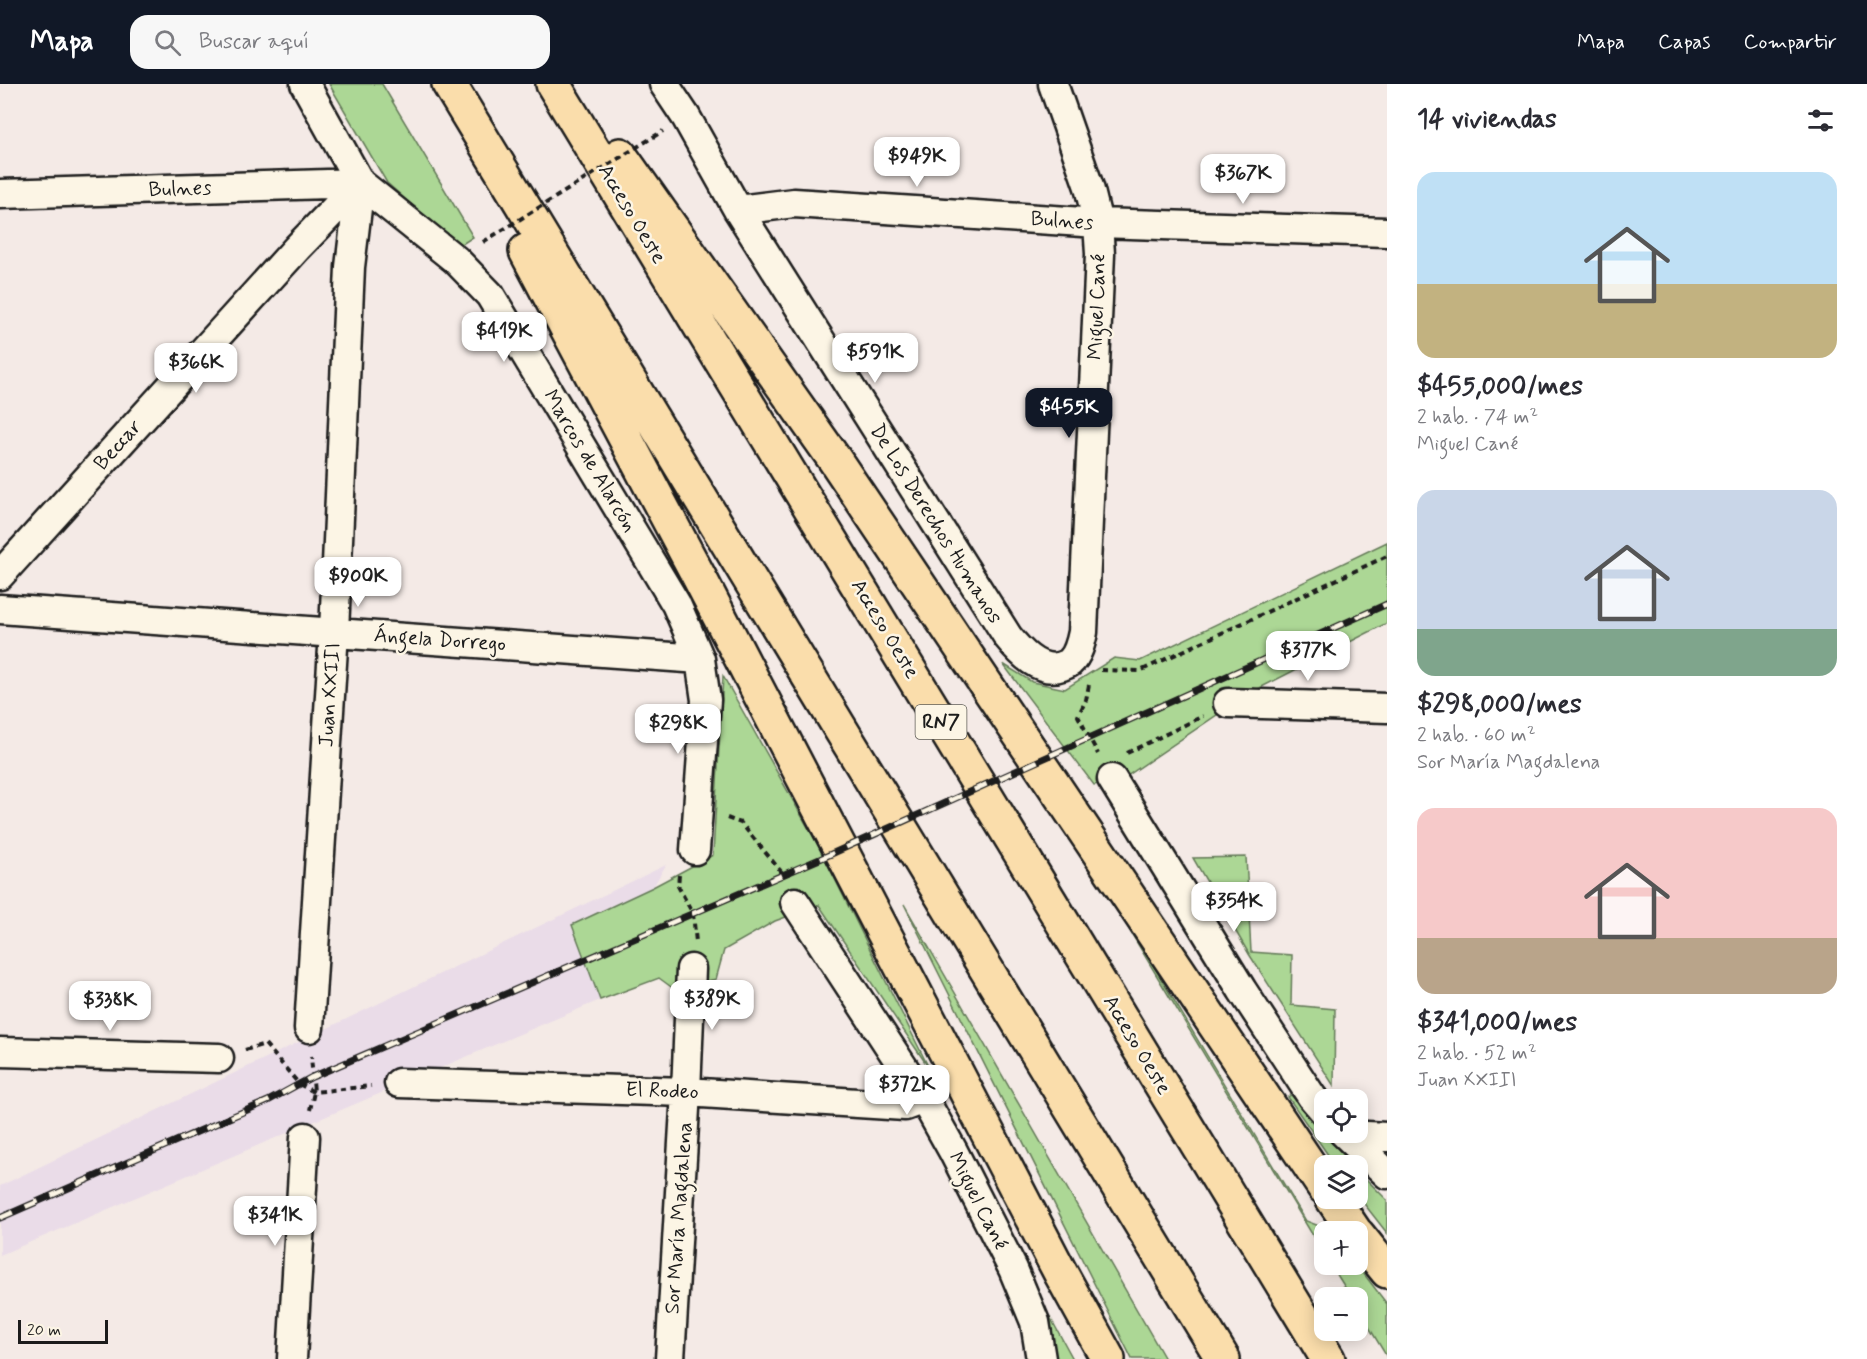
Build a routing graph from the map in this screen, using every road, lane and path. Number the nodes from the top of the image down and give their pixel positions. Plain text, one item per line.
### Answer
1 (305, 84) edge
2 (449, 84) edge
3 (554, 84) edge
4 (559, 84) edge
5 (664, 84) edge
6 (682, 84) edge
7 (1053, 84) edge
8 (469, 117) junction
9 (674, 124) junction
10 (360, 183) junction
11 (0, 194) edge
12 (738, 210) junction
13 (1098, 223) junction
14 (1387, 232) edge
15 (483, 242) dead end
16 (1387, 556) edge
17 (0, 575) edge
18 (0, 609) edge
19 (334, 632) junction
20 (700, 659) junction
21 (1065, 661) junction
22 (1091, 677) junction
23 (1228, 703) joint
24 (1387, 708) edge
25 (1108, 772) junction
26 (698, 807) junction
27 (695, 850) joint
28 (795, 902) joint
29 (691, 969) joint
30 (309, 1028) joint
31 (0, 1053) edge
32 (219, 1058) joint
33 (399, 1083) joint
34 (314, 1092) junction
35 (686, 1092) junction
36 (924, 1099) junction
37 (1314, 1099) edge
38 (1368, 1136) edge
39 (305, 1137) joint
40 (1387, 1137) edge
41 (1354, 1143) edge
42 (1314, 1172) edge
43 (1387, 1174) edge
44 (1368, 1248) edge
45 (1387, 1271) edge
46 (292, 1359) edge
47 (670, 1359) edge
48 (1041, 1359) edge
49 (1108, 1359) edge
50 (1223, 1359) edge
51 (1328, 1359) edge

1 - 10 street, Marcos de Alarcón
2 - 8 highway
3 - 51 highway, Acceso Oeste / RN7
4 - 42 highway
5 - 9 street, De Los Derechos Humanos
6 - 9 street
7 - 13 street, Miguel Cané
8 - 49 highway
8 - 50 highway
9 - 12 street, De Los Derechos Humanos
9 - 15 path, bridge
10 - 11 street, Bulnes
10 - 17 street, Beccar
10 - 19 street, Juan XXIII
10 - 20 street, Marcos de Alarcón
12 - 13 street, Bulnes
12 - 21 street, De Los Derechos Humanos
13 - 14 street, Bulnes
13 - 21 street, Miguel Cané
16 - 22 path
18 - 19 street, Ángela Dorrego
19 - 20 street, Ángela Dorrego
19 - 30 street, Juan XXIII
20 - 26 street
21 - 22 path
22 - 25 path
23 - 24 street
23 - 25 path
25 - 37 street
26 - 27 street
26 - 28 path
27 - 29 path
28 - 36 street, Miguel Cané
29 - 35 street, Sor María Magdalena
30 - 34 path
31 - 32 street
32 - 34 path
33 - 34 path
33 - 35 street, El Rodeo
34 - 39 path
35 - 36 street, El Rodeo
35 - 47 street, Sor María Magdalena
36 - 48 street, Miguel Cané
38 - 40 street
39 - 46 street
41 - 43 street
44 - 45 highway

